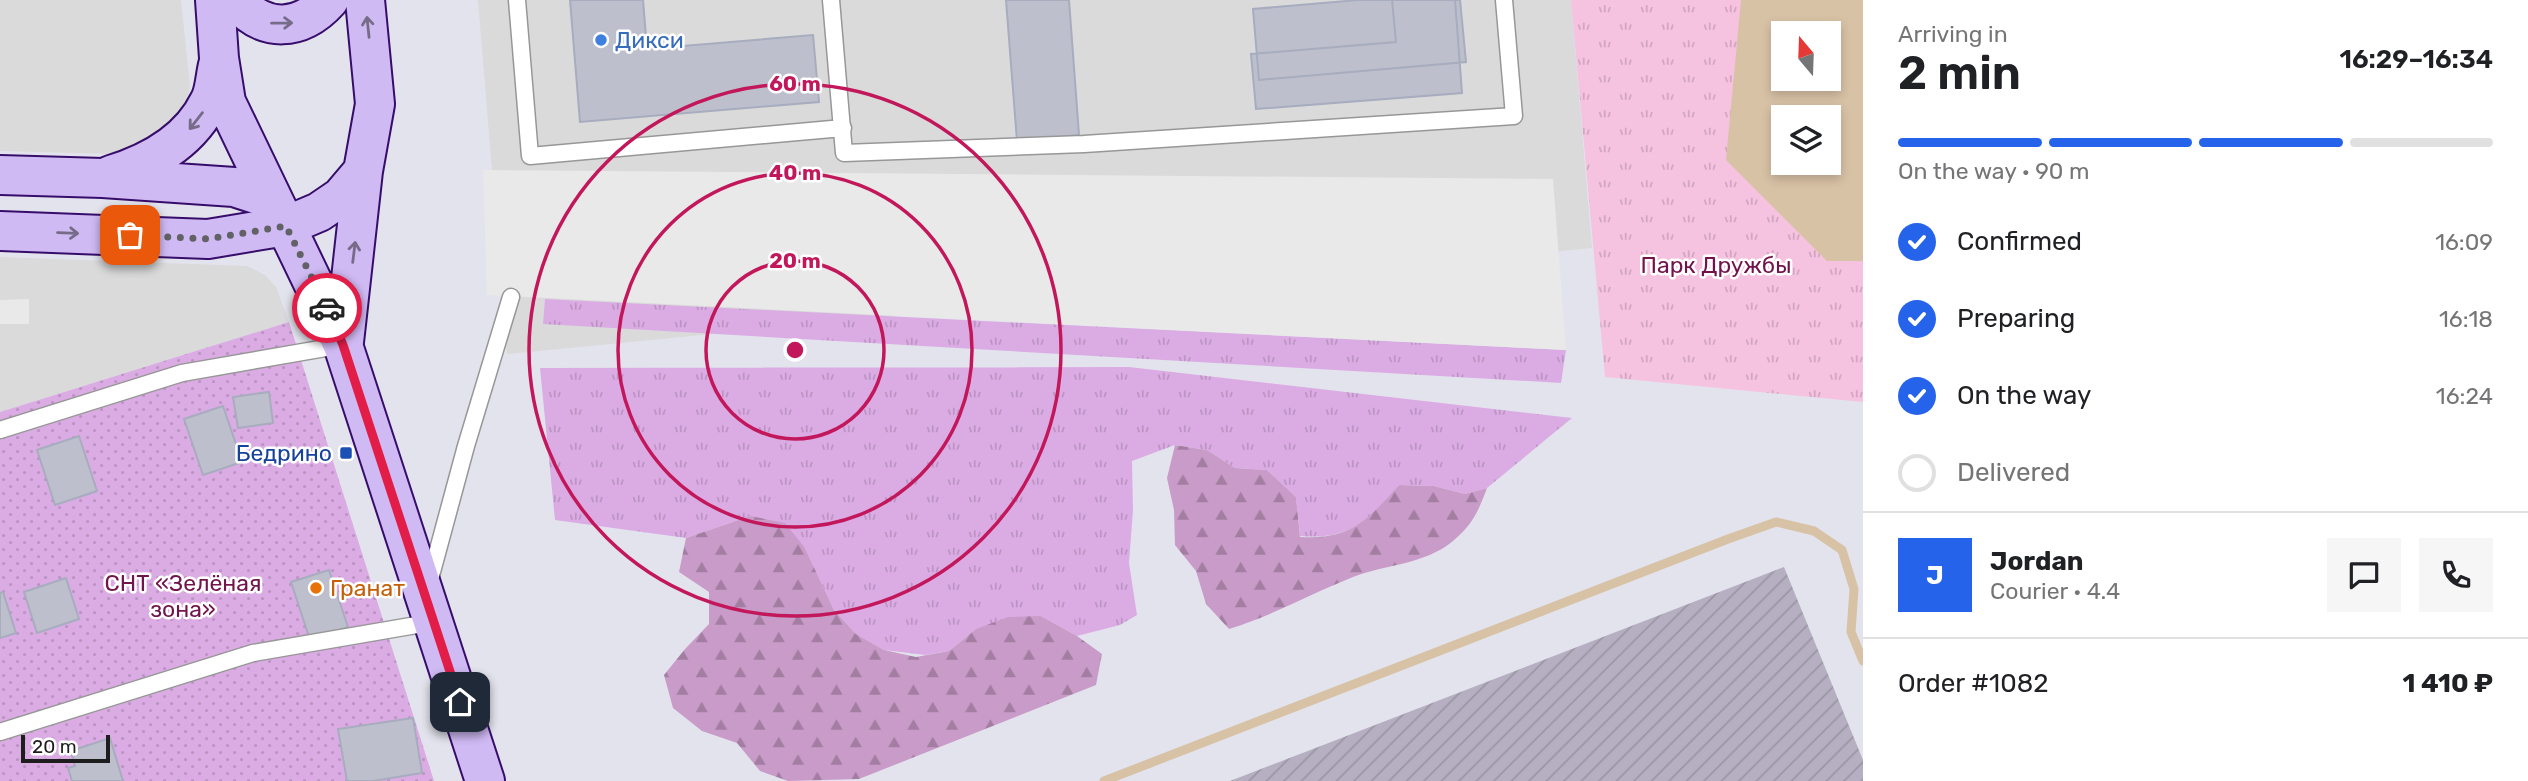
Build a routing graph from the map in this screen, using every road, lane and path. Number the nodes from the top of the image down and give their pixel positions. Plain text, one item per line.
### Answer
1 (215, 0) edge
2 (236, 0) edge
3 (328, 0) edge
4 (365, 0) edge
5 (517, 0) edge
6 (831, 0) edge
7 (1504, 0) edge
8 (219, 58) junction
9 (843, 128) junction
10 (363, 171) junction
11 (0, 175) edge
12 (103, 178) junction
13 (279, 212) junction
14 (0, 231) edge
15 (511, 297) dead end
16 (343, 345) junction
17 (0, 430) edge
18 (445, 531) junction
19 (405, 533) junction
20 (429, 609) junction
21 (0, 732) edge
22 (485, 781) edge

1 - 8 main road
2 -> 3 main road
10 -> 4 main road
5 - 9 lane
6 - 9 lane
7 - 9 lane
8 -> 12 main road
8 - 13 main road
10 - 13 main road
16 -> 10 main road
11 - 12 main road
12 - 13 main road
14 -> 13 main road
13 - 16 main road
15 - 18 lane
16 - 17 lane
16 - 19 main road
18 - 19 lane
18 - 20 lane
19 - 20 main road
20 - 21 lane
20 - 22 main road

